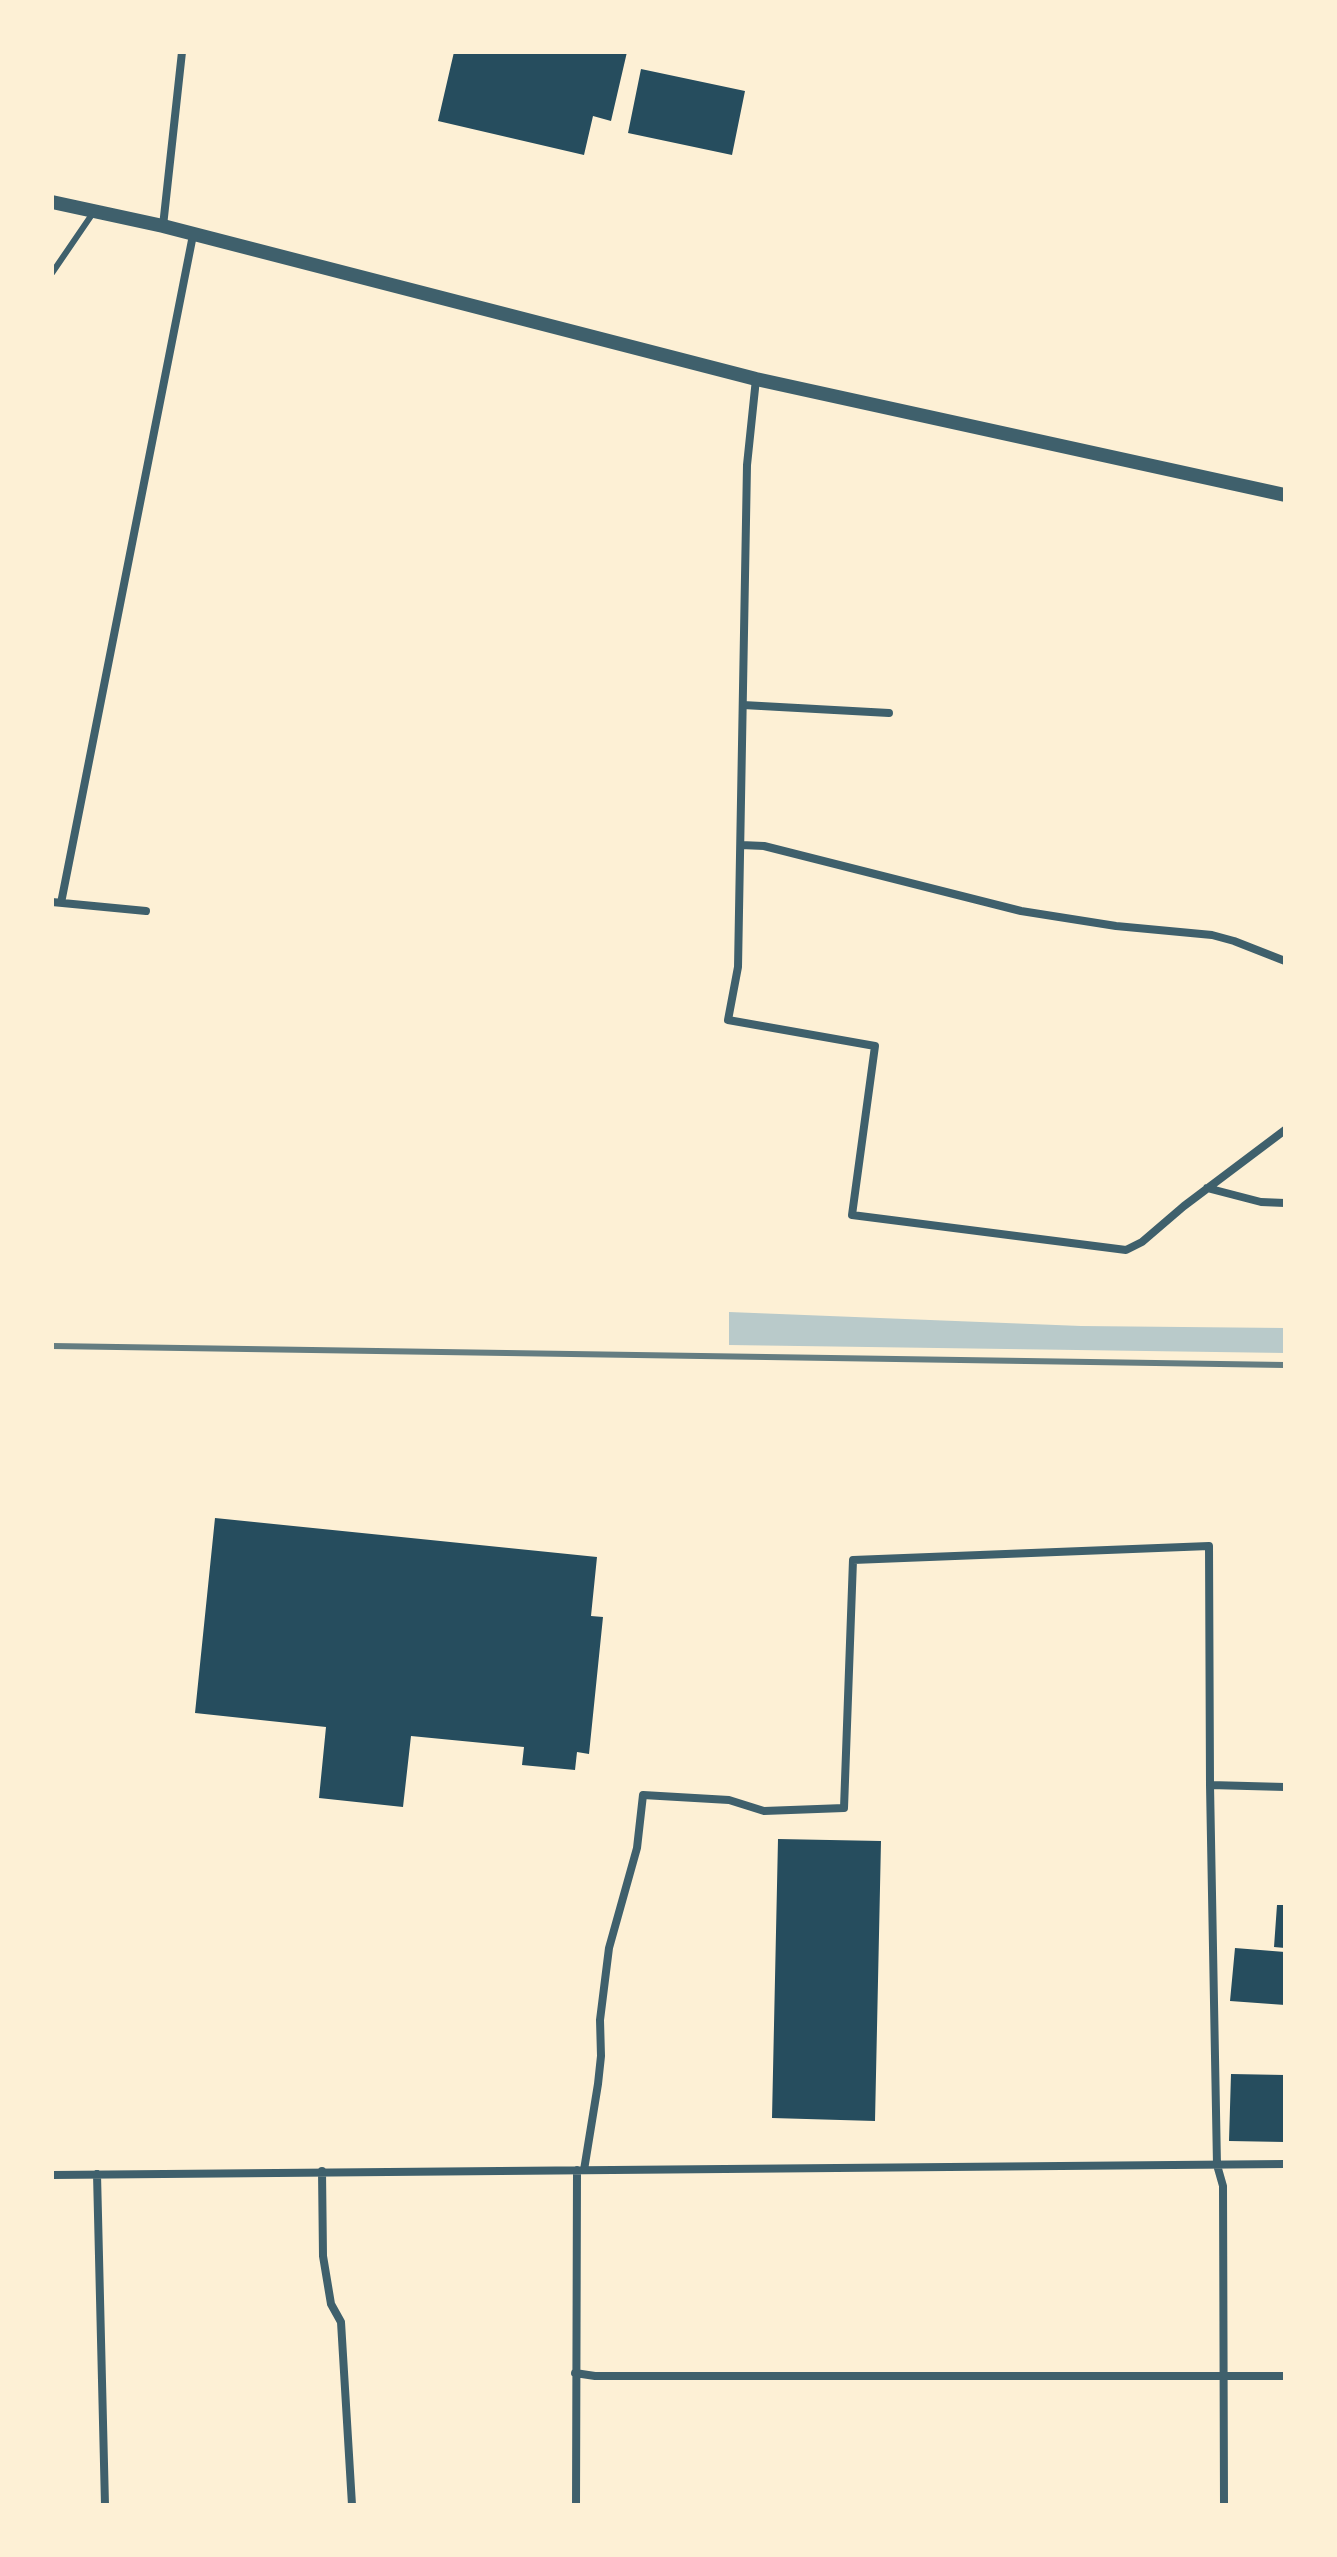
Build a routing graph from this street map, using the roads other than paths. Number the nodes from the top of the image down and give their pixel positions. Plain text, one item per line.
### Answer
1 (182, 52) edge
2 (52, 202) edge
3 (94, 210) junction
4 (163, 226) junction
5 (193, 235) junction
6 (52, 273) edge
7 (756, 379) junction
8 (1285, 495) edge
9 (743, 705) junction
10 (889, 713) dead end
11 (741, 845) junction
12 (56, 903) edge
13 (146, 911) dead end
14 (1285, 961) edge
15 (1285, 1130) edge
16 (1207, 1188) junction
17 (1285, 1203) edge
18 (1210, 1785) junction
19 (1285, 1787) edge
20 (1285, 2164) edge
21 (1217, 2165) junction
22 (580, 2170) junction
23 (322, 2171) junction
24 (97, 2174) junction
25 (52, 2175) edge
26 (575, 2373) junction
27 (1223, 2376) junction
28 (1285, 2376) edge
29 (105, 2505) edge
30 (352, 2505) edge
31 (576, 2505) edge
32 (1224, 2505) edge

1 - 4 street
2 - 3 street
3 - 4 street
3 - 6 lane
4 - 5 street
5 - 7 street
5 - 12 street
7 - 8 street
7 - 9 street
9 - 10 street
9 - 11 street
11 - 14 street
11 - 16 street
12 - 13 street
15 - 16 street
16 - 17 street
18 - 19 street
18 - 21 street
18 - 22 street
20 - 21 street
21 - 22 street
21 - 27 street
22 - 23 street
22 - 26 street
23 - 24 street
23 - 30 street
24 - 25 street
24 - 29 street
26 - 27 street
26 - 31 street
27 - 28 street
27 - 32 street

